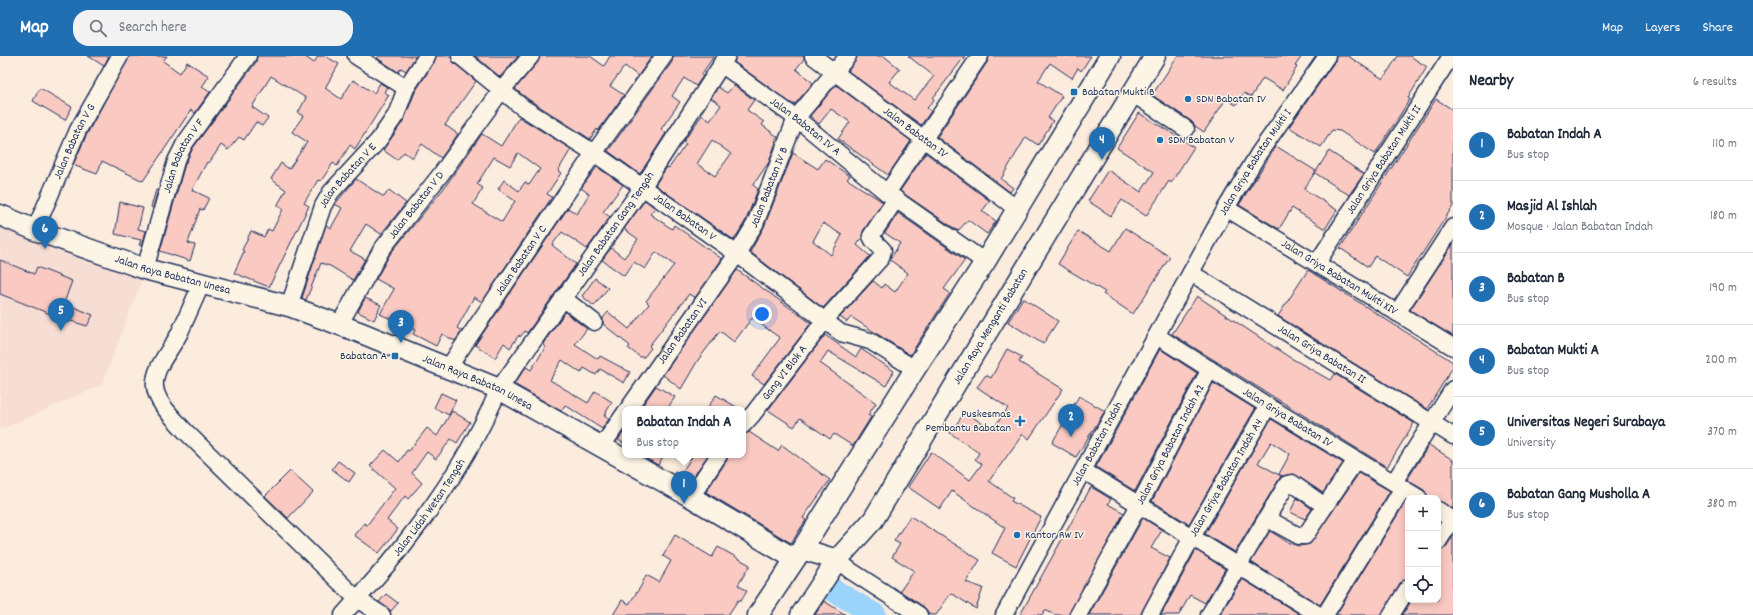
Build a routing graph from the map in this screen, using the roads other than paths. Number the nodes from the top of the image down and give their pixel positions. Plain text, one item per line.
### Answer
1 (120, 56) edge
2 (248, 56) edge
3 (356, 56) edge
4 (427, 56) edge
5 (460, 56) edge
6 (531, 56) edge
7 (664, 56) edge
8 (813, 56) edge
9 (848, 56) edge
10 (980, 56) edge
11 (1110, 56) edge
12 (1326, 56) edge
13 (1451, 56) edge
14 (1153, 57) edge
15 (724, 60) edge
16 (834, 74) junction
17 (406, 88) junction
18 (501, 91) junction
19 (1132, 93) junction
20 (796, 118) junction
21 (1186, 129) dead end
22 (924, 139) junction
23 (594, 153) junction
24 (642, 188) junction
25 (891, 196) junction
26 (1226, 208) junction
27 (1017, 209) junction
28 (0, 215) edge
29 (1453, 228) edge
30 (35, 230) junction
31 (737, 254) junction
32 (985, 262) junction
33 (1317, 263) junction
34 (145, 269) junction
35 (1191, 273) junction
36 (202, 283) junction
37 (563, 298) junction
38 (289, 306) junction
39 (1397, 313) junction
40 (825, 320) junction
41 (594, 322) dead end
42 (340, 325) junction
43 (1157, 336) junction
44 (1453, 347) edge
45 (448, 368) junction
46 (915, 369) junction
47 (1210, 369) junction
48 (500, 389) junction
49 (1453, 389) edge
50 (630, 406) edge
51 (1268, 406) junction
52 (622, 417) edge
53 (746, 422) edge
54 (1432, 423) junction
55 (1453, 436) edge
56 (602, 446) junction
57 (622, 457) edge
58 (623, 458) edge
59 (717, 458) edge
60 (1356, 460) junction
61 (1084, 471) junction
62 (1399, 485) junction
63 (1414, 495) edge
64 (691, 497) junction
65 (1139, 505) junction
66 (1325, 506) junction
67 (1441, 512) edge
68 (1268, 519) junction
69 (1453, 520) edge
70 (1192, 537) junction
71 (1441, 538) edge
72 (799, 554) junction
73 (837, 560) junction
74 (1238, 565) junction
75 (1405, 593) edge
76 (357, 599) junction
77 (1211, 614) edge
78 (343, 615) edge
79 (382, 615) edge
80 (758, 615) edge
81 (801, 615) edge
82 (919, 615) edge
83 (1004, 615) edge
84 (1078, 615) edge
85 (1150, 615) edge
86 (1319, 615) edge
87 (1325, 615) edge
88 (1391, 615) edge

1 - 30 street, Jalan Babatan V G
2 - 34 street, Jalan Babatan V F
3 - 17 street
4 - 17 street, Jalan Babatan V E
5 - 18 street, Jalan Babatan V
6 - 18 street, Jalan Babatan V D
7 - 23 street, Jalan Babatan V C
8 - 16 street, Jalan Babatan IV
9 - 16 street, Jalan Babatan IV B
10 - 22 street
11 - 27 main road
12 - 26 street, Jalan Griya Babatan Mukti I
13 - 33 street, Jalan Griya Babatan Mukti II
14 - 19 main road, Jalan Raya Menganti Babatan
15 - 20 street, Jalan Babatan IV A
15 - 24 street, Jalan Babatan Gang Tengah
16 - 20 street, Jalan Babatan IV B
16 - 22 street, Jalan Babatan IV
17 - 38 street, Jalan Babatan V E
18 - 23 street, Jalan Babatan V
18 - 42 street, Jalan Babatan V D
19 - 21 street
19 - 73 main road, Jalan Raya Menganti Babatan
20 - 25 street, Jalan Babatan IV A
20 - 31 street, Jalan Babatan IV B
22 - 25 street
22 - 27 street, Jalan Babatan IV
23 - 24 street, Jalan Babatan V
23 - 45 street, Jalan Babatan V C
24 - 31 street, Jalan Babatan V
24 - 37 street, Jalan Babatan Gang Tengah
25 - 32 street, Jalan Babatan IV A
25 - 40 street
26 - 33 street, Jalan Griya Babatan Mukti XIV
26 - 35 street, Jalan Griya Babatan Mukti I
27 - 32 main road
28 - 30 main road, Jalan Raya Babatan Unesa
29 - 39 street
30 - 34 main road, Jalan Raya Babatan Unesa
31 - 40 street, Jalan Babatan V
31 - 50 street, Jalan Babatan VI
32 - 46 main road
33 - 39 street, Jalan Griya Babatan Mukti XIV
34 - 36 main road, Jalan Raya Babatan Unesa
35 - 43 street, Jalan Babatan Indah
35 - 54 street, Jalan Griya Babatan II
36 - 38 main road, Jalan Raya Babatan Unesa
36 - 76 street
37 - 41 street
37 - 48 street, Jalan Babatan Gang Tengah
38 - 42 main road, Jalan Raya Babatan Unesa
39 - 44 street, Jalan Griya Babatan Mukti XIV
40 - 46 street, Jalan Babatan V
40 - 53 street, Gang VI Blok A
42 - 45 main road, Jalan Raya Babatan Unesa
43 - 47 street, Jalan Griya Babatan IV
43 - 61 street, Jalan Babatan Indah
45 - 48 main road, Jalan Raya Babatan Unesa
46 - 72 main road
47 - 51 street, Jalan Griya Babatan IV
47 - 65 street, Jalan Griya Babatan Indah A2
48 - 56 main road, Jalan Raya Babatan Unesa
48 - 76 street, Jalan Lidah Wetan Tengah
49 - 54 street
51 - 60 street, Jalan Griya Babatan IV
51 - 70 street, Jalan Griya Babatan Indah A4
52 - 56 street
54 - 55 street, Jalan Griya Babatan II
54 - 62 street
56 - 57 main road, Jalan Raya Babatan Unesa
58 - 64 main road, Jalan Raya Babatan Unesa
59 - 64 street
60 - 62 street, Jalan Griya Babatan IV
60 - 66 street
61 - 65 street, Jalan Griya Babatan Indah A2
61 - 83 street, Jalan Babatan Indah
62 - 63 street, Jalan Griya Babatan IV
62 - 87 street
64 - 72 main road, Jalan Raya Babatan Unesa
65 - 70 street, Jalan Griya Babatan Indah A4
65 - 84 street
66 - 68 street
66 - 68 street
67 - 69 street
68 - 74 street
69 - 71 street
70 - 74 street
70 - 85 street
72 - 73 main road
72 - 80 main road
73 - 81 main road, Jalan Raya Menganti Babatan
73 - 82 street
74 - 77 street
74 - 86 street
75 - 88 street
76 - 78 street, Jalan Lidah Wetan Tengah
76 - 79 street

